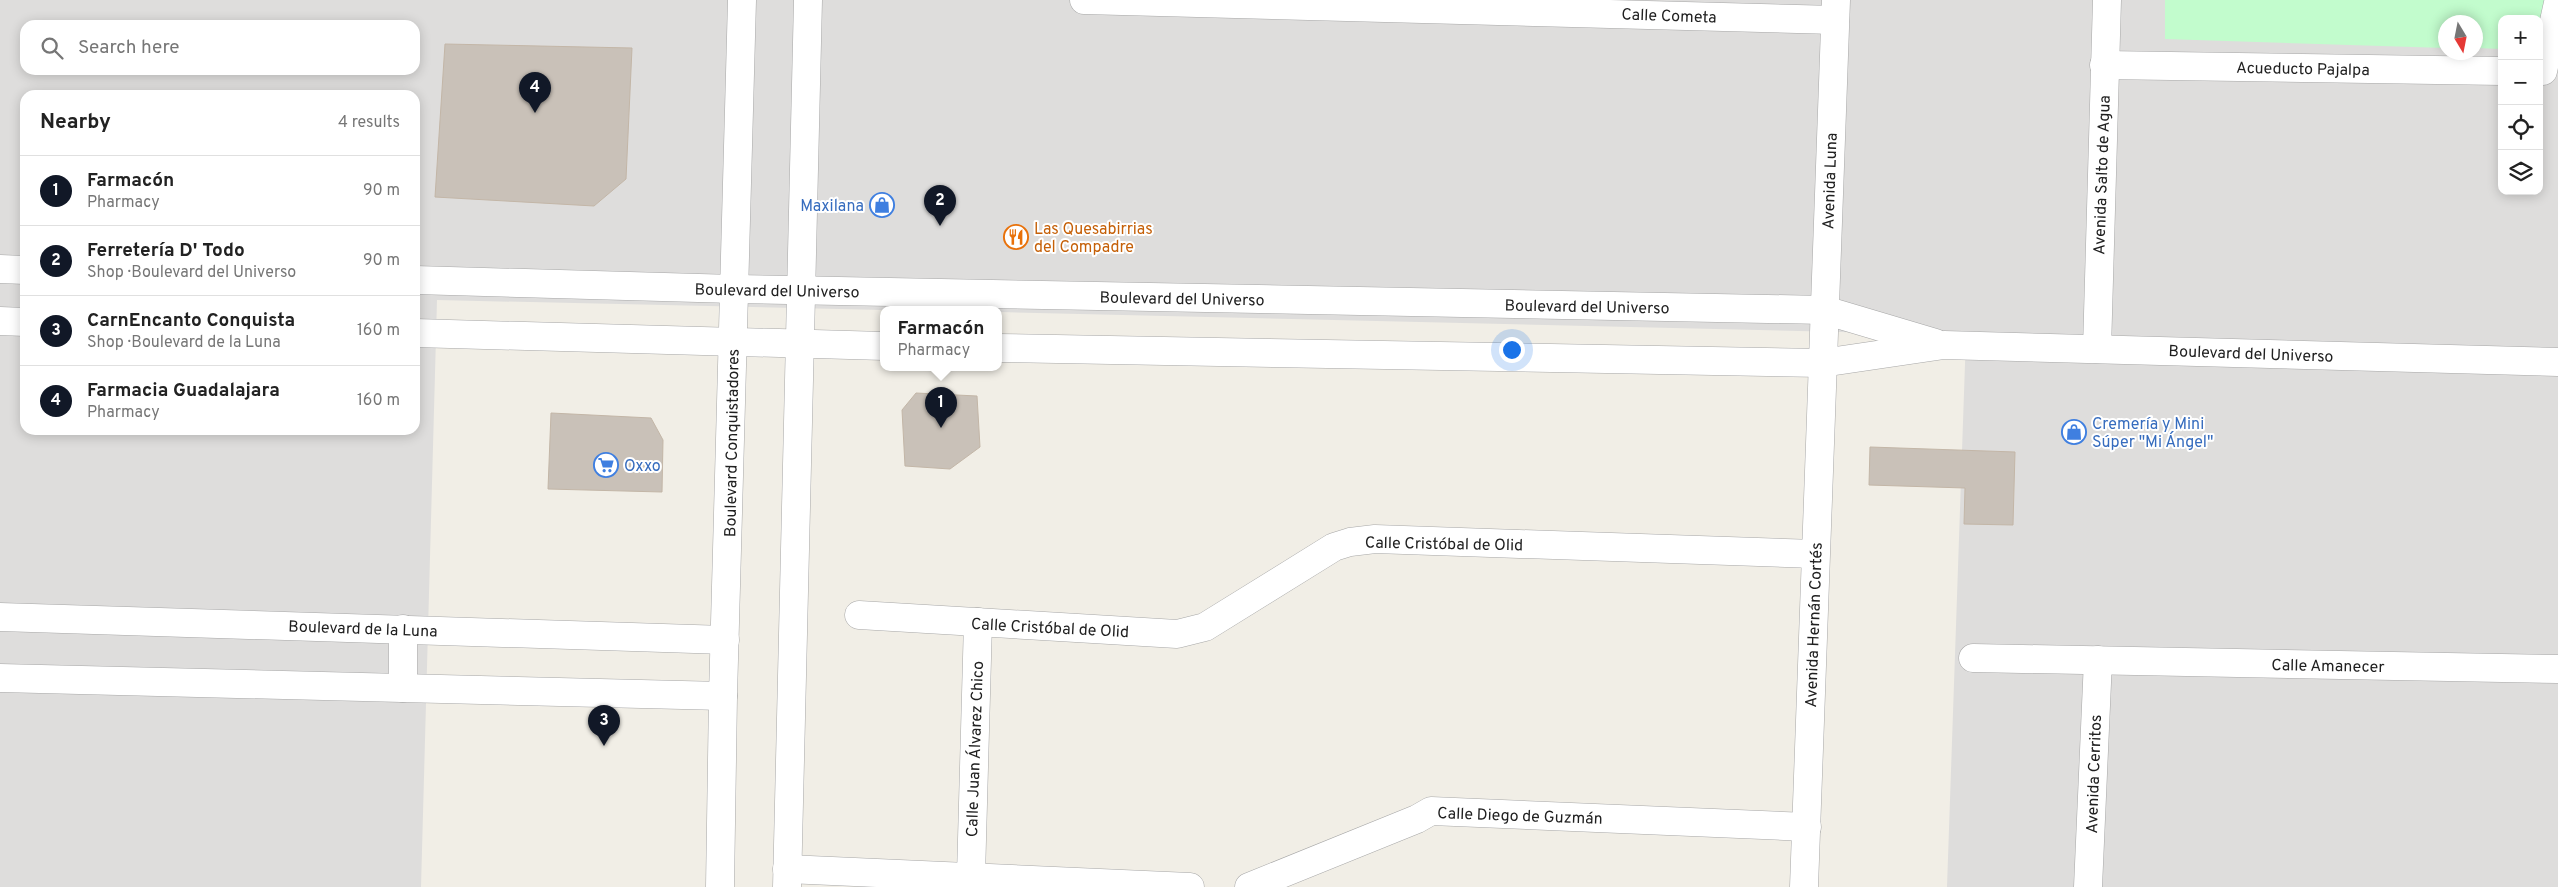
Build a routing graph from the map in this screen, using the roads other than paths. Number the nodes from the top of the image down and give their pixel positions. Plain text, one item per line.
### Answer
1 (742, 0) edge
2 (808, 0) edge
3 (1102, 0) edge
4 (2107, 0) edge
5 (1360, 3) edge
6 (2558, 3) edge
7 (1835, 10) edge
8 (2104, 65) junction
9 (2498, 71) edge
10 (2547, 72) edge
11 (0, 269) edge
12 (20, 270) edge
13 (420, 280) edge
14 (734, 289) junction
15 (801, 290) junction
16 (1824, 310) junction
17 (0, 321) edge
18 (20, 322) edge
19 (420, 333) edge
20 (733, 342) junction
21 (799, 344) junction
22 (1944, 345) junction
23 (880, 346) edge
24 (1002, 348) edge
25 (2097, 349) junction
26 (2558, 362) edge
27 (1822, 363) junction
28 (1815, 554) junction
29 (859, 615) dead end
30 (0, 617) edge
31 (978, 622) junction
32 (403, 629) junction
33 (725, 640) junction
34 (1973, 658) dead end
35 (2098, 660) junction
36 (2558, 669) edge
37 (0, 678) edge
38 (402, 688) junction
39 (723, 696) junction
40 (1806, 827) junction
41 (971, 876) junction
42 (787, 878) edge
43 (720, 887) edge
44 (1190, 887) edge
45 (1249, 887) edge
46 (1804, 887) edge
47 (2088, 887) edge

1 - 14 street, Boulevard Conquistadores
2 - 15 street
3 - 5 street, Calle Cometa
4 - 8 street, Avenida Salto de Agua
5 - 7 street, Calle Cometa
6 - 10 street
7 - 16 street, Avenida Luna
8 - 9 street, Acueducto Pajalpa
8 - 25 street, Avenida Salto de Agua
11 - 12 street
13 - 14 street, Boulevard del Universo
14 - 15 street, Boulevard del Universo
14 - 20 street, Boulevard Conquistadores
15 - 16 street, Boulevard del Universo
15 - 21 street
16 - 22 street, Boulevard del Universo
16 - 27 street, Avenida Luna
17 - 18 street
19 - 20 street
20 - 21 street
20 - 33 street, Boulevard Conquistadores
21 - 23 street
21 - 42 street
22 - 25 street, Boulevard del Universo
22 - 27 street, Boulevard del Universo
24 - 27 street, Boulevard del Universo
25 - 26 street, Boulevard del Universo
27 - 28 street, Avenida Hernán Cortés
28 - 31 street, Calle Cristóbal de Olid
28 - 40 street, Avenida Hernán Cortés
29 - 31 street, Calle Cristóbal de Olid
30 - 32 street, Boulevard de la Luna
31 - 41 street, Calle Juan Álvarez Chico
32 - 33 street, Boulevard de la Luna
32 - 38 street
33 - 39 street, Boulevard Conquistadores
34 - 35 street, Calle Amanecer
35 - 36 street, Calle Amanecer
35 - 47 street, Avenida Cerritos
37 - 38 street
38 - 39 street
39 - 43 street, Boulevard Conquistadores
40 - 45 street, Calle Diego de Guzmán
40 - 46 street, Avenida Hernán Cortés
41 - 42 street
41 - 44 street

